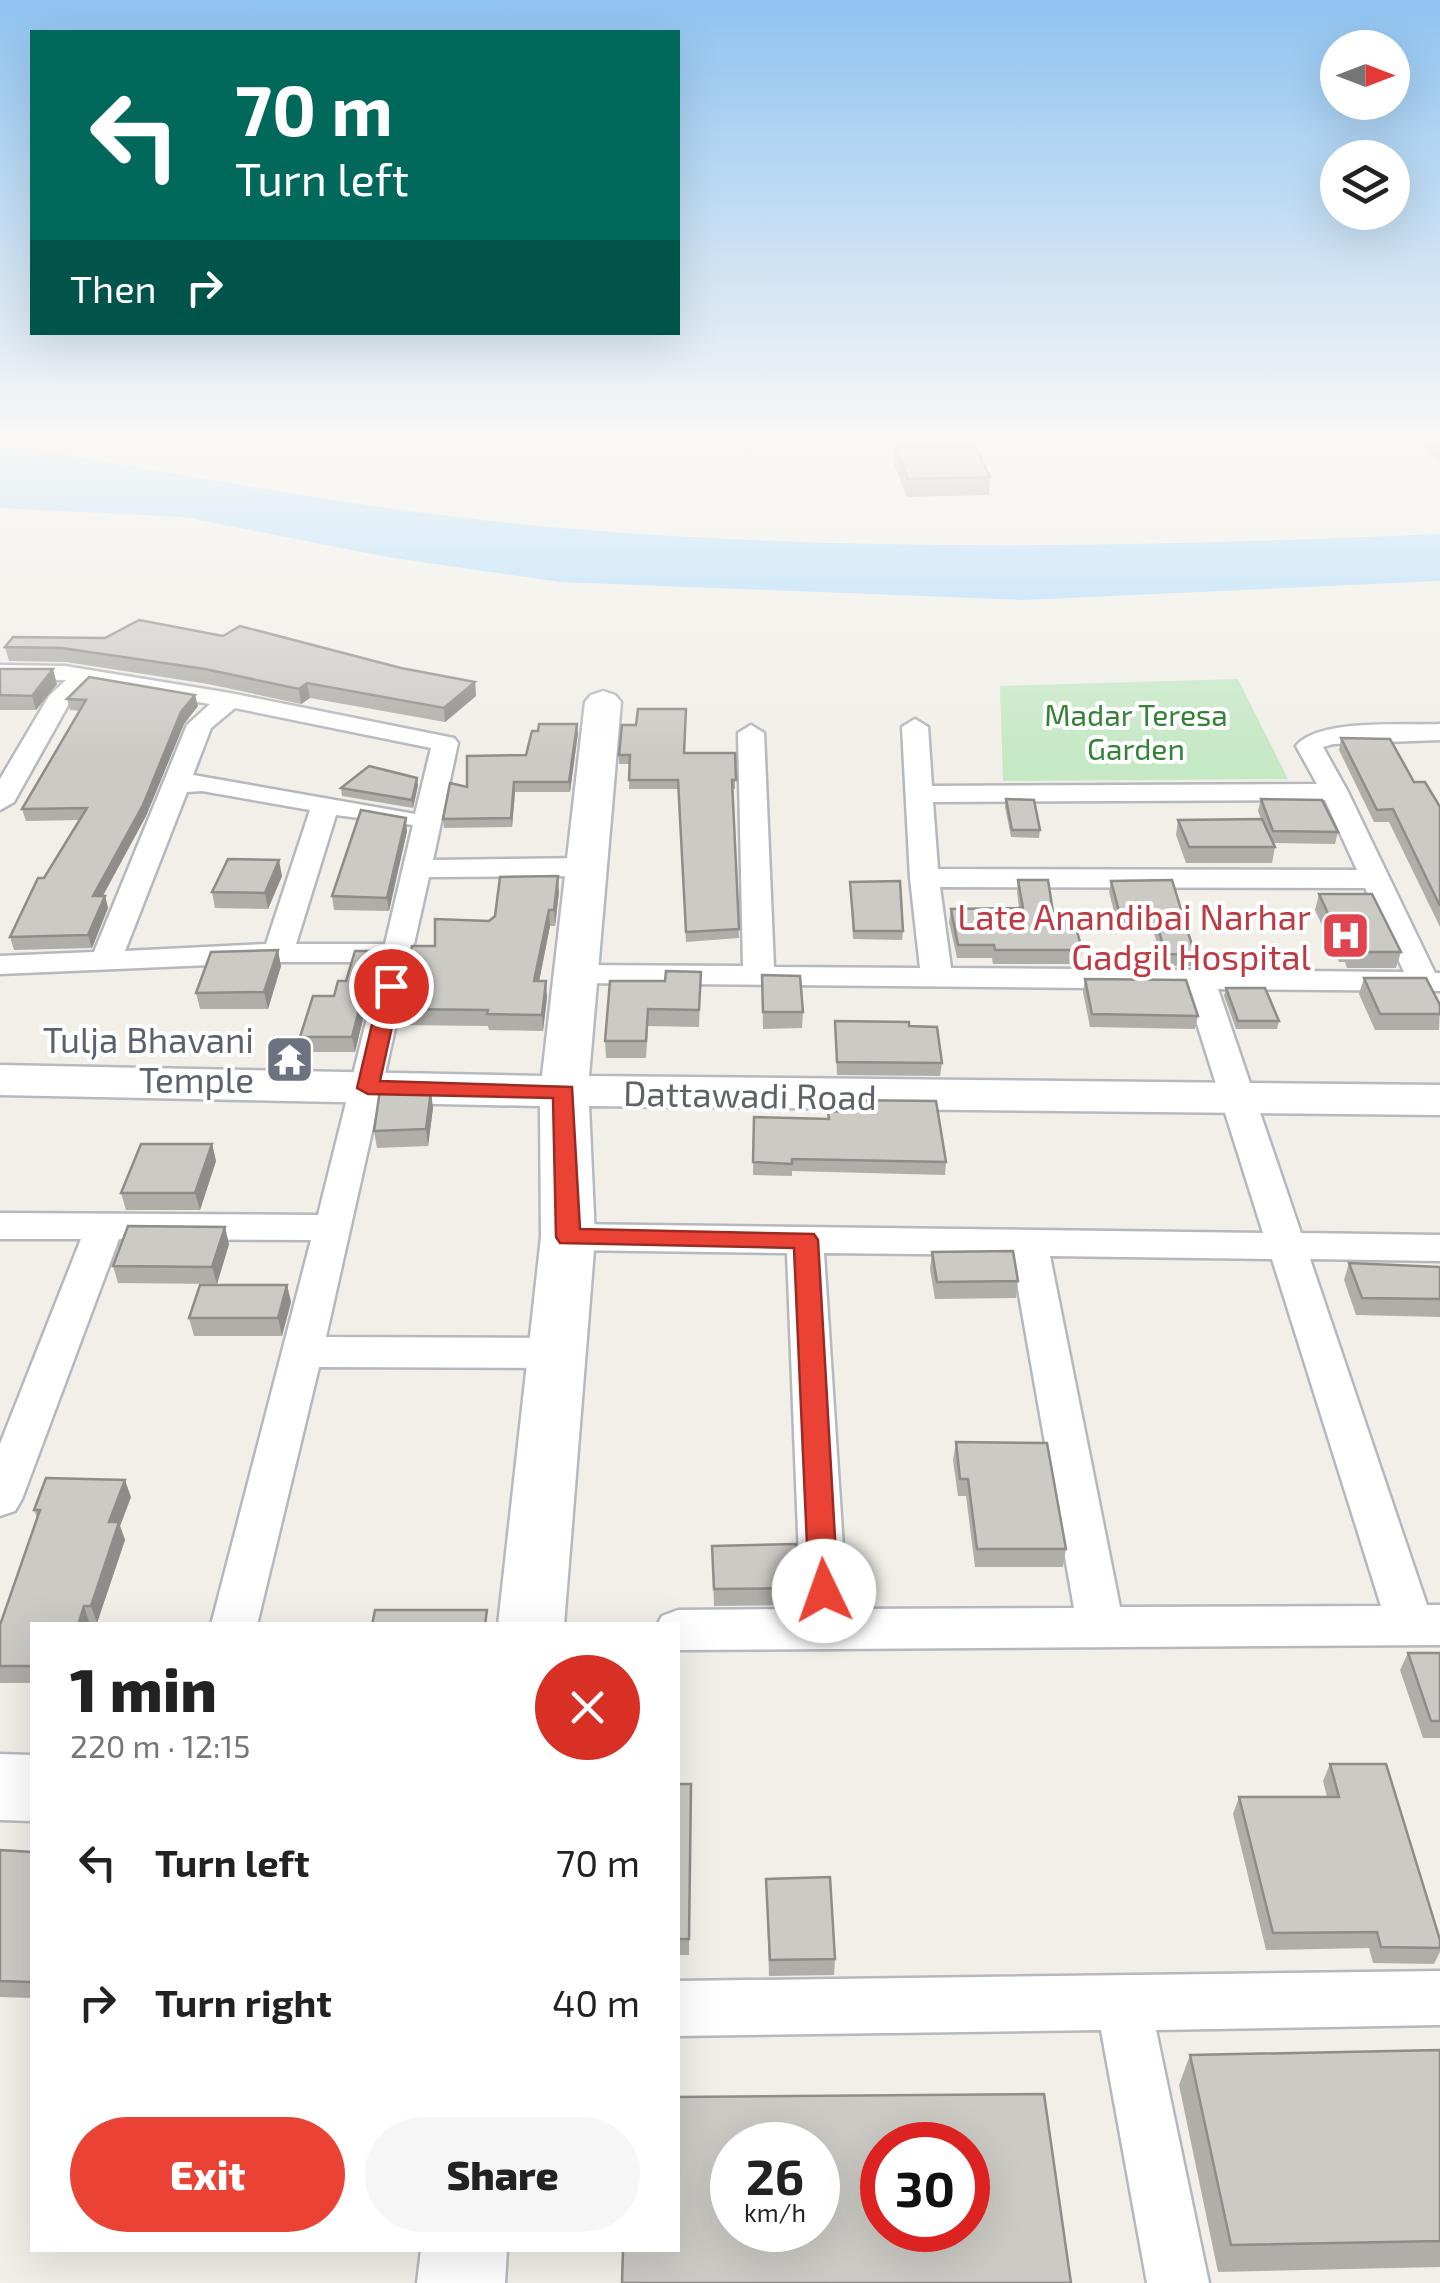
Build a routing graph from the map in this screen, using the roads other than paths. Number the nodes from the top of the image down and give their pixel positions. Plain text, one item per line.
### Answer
1 (0, 672) edge
2 (85, 676) junction
3 (230, 700) junction
4 (603, 702) dead end
5 (914, 727) dead end
6 (1440, 732) edge
7 (751, 733) dead end
8 (174, 784) junction
9 (1335, 792) junction
10 (920, 794) junction
11 (0, 802) edge
12 (324, 805) junction
13 (429, 823) junction
14 (586, 867) junction
15 (418, 869) junction
16 (924, 878) junction
17 (1376, 879) junction
18 (278, 953) junction
19 (399, 953) junction
20 (106, 961) junction
21 (0, 965) edge
22 (576, 974) junction
23 (759, 976) junction
24 (936, 978) junction
25 (1200, 980) junction
26 (1432, 982) edge
27 (0, 1080) edge
28 (368, 1088) junction
29 (564, 1092) junction
30 (1238, 1099) junction
31 (1440, 1100) edge
32 (0, 1226) edge
33 (104, 1226) junction
34 (332, 1228) junction
35 (568, 1237) junction
36 (806, 1240) junction
37 (1029, 1243) junction
38 (1286, 1247) junction
39 (1440, 1248) edge
40 (302, 1352) junction
41 (558, 1352) junction
42 (0, 1499) edge
43 (235, 1622) edge
44 (531, 1622) edge
45 (1425, 1626) edge
46 (1101, 1628) junction
47 (680, 1630) edge
48 (826, 1630) junction
49 (0, 1787) edge
50 (30, 1788) edge
51 (1440, 1998) edge
52 (1123, 2002) junction
53 (680, 2010) edge
54 (464, 2252) edge
55 (461, 2283) edge
56 (1178, 2283) edge

1 - 2 street
2 - 3 street
2 - 11 street
3 - 8 street
3 - 13 street
4 - 14 street
5 - 10 street
6 - 9 street
7 - 23 street
8 - 12 street
8 - 20 street
9 - 10 street
9 - 17 street
10 - 16 street
12 - 13 street
12 - 18 street
13 - 15 street
14 - 15 street
14 - 22 street
15 - 19 street
16 - 17 street
16 - 24 street
17 - 26 street
18 - 19 street
18 - 20 street
19 - 28 street
20 - 21 street
22 - 23 street
22 - 29 street
23 - 24 street
24 - 25 street
25 - 26 street
25 - 30 street
27 - 28 street, Dattawadi Road
28 - 29 street, Dattawadi Road
28 - 34 street
29 - 30 street, Dattawadi Road
29 - 35 street
30 - 31 street, Dattawadi Road
30 - 38 street
32 - 33 street
33 - 34 street
33 - 42 street
34 - 40 street
35 - 36 street
35 - 41 street
36 - 37 street
36 - 48 street
37 - 38 street
37 - 46 street
38 - 39 street
38 - 45 street
40 - 41 street
40 - 43 street
41 - 44 street
45 - 46 street
46 - 48 street
47 - 48 street
49 - 50 street
51 - 52 street
52 - 53 street
52 - 56 street
54 - 55 street

